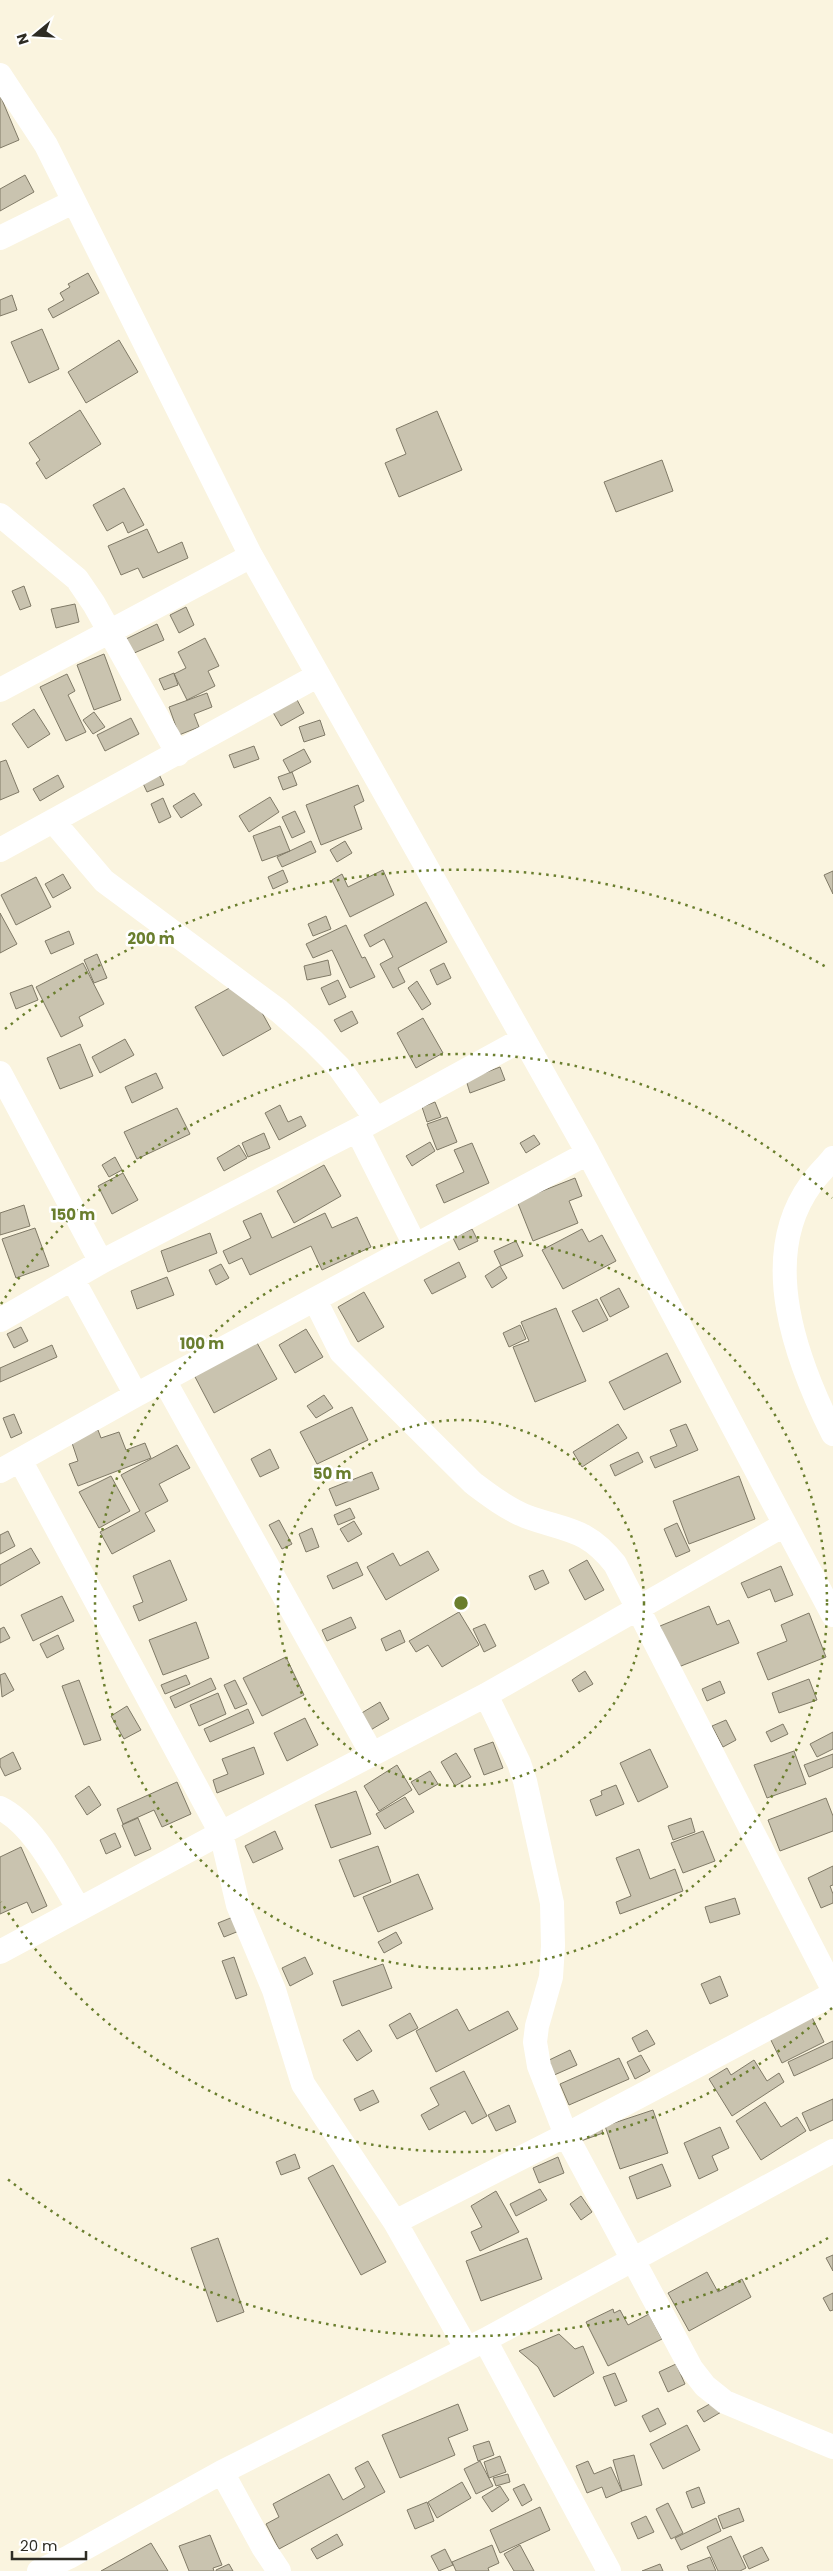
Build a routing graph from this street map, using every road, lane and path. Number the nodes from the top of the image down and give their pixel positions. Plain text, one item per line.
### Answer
1 (1, 81) edge
2 (73, 202) junction
3 (0, 238) edge
4 (0, 515) edge
5 (251, 556) junction
6 (109, 633) junction
7 (316, 676) junction
8 (0, 690) edge
9 (178, 754) junction
10 (52, 821) junction
11 (0, 850) edge
12 (523, 1039) junction
13 (0, 1073) edge
14 (366, 1124) junction
15 (588, 1153) junction
16 (833, 1158) edge
17 (415, 1245) junction
18 (101, 1262) junction
19 (73, 1280) junction
20 (315, 1300) junction
21 (0, 1320) edge
22 (164, 1380) junction
23 (136, 1395) junction
24 (833, 1434) edge
25 (10, 1466) edge
26 (784, 1525) junction
27 (637, 1608) junction
28 (833, 1615) edge
29 (486, 1695) junction
30 (372, 1754) junction
31 (0, 1808) edge
32 (221, 1832) junction
33 (79, 1909) junction
34 (0, 1952) edge
35 (833, 1988) edge
36 (833, 1994) edge
37 (566, 2135) junction
38 (833, 2151) edge
39 (395, 2222) junction
40 (631, 2259) junction
41 (476, 2344) junction
42 (833, 2447) edge
43 (222, 2472) junction
44 (73, 2564) edge
45 (39, 2571) edge
46 (279, 2571) edge
47 (609, 2571) edge

1 - 2 street
2 - 3 street
2 - 5 street
4 - 6 street
5 - 6 street
5 - 7 street
6 - 8 street
6 - 9 street
7 - 9 street
7 - 12 street
9 - 10 street
10 - 11 street
10 - 14 street
12 - 14 street
12 - 15 street
13 - 18 street
14 - 17 street
14 - 18 street
15 - 17 street
15 - 26 street
16 - 24 street
17 - 20 street
18 - 19 street
19 - 21 street
19 - 23 street
20 - 22 street
20 - 27 street
22 - 23 street
22 - 30 street
23 - 25 street
25 - 32 street
26 - 27 street
26 - 28 street
27 - 29 street
27 - 35 street
29 - 30 street
29 - 37 street
30 - 32 street
31 - 33 street
32 - 33 street
32 - 39 street
33 - 34 street
36 - 37 street
37 - 39 street
37 - 40 street
38 - 40 street
39 - 41 street
40 - 41 street
40 - 42 street
41 - 43 street
41 - 47 street
43 - 44 street
43 - 46 street
44 - 45 street

